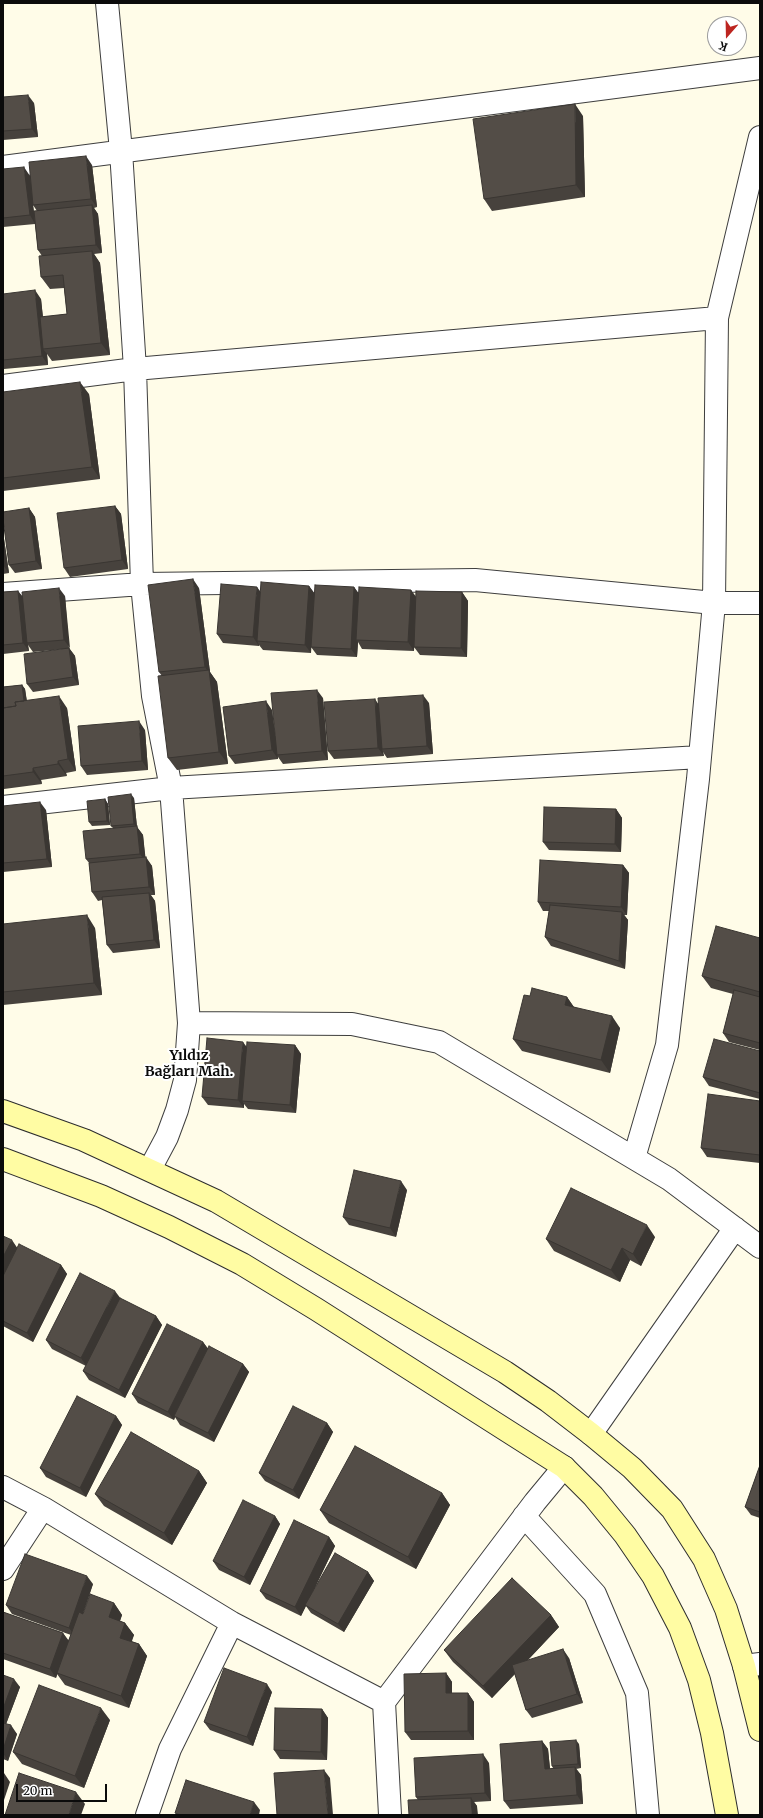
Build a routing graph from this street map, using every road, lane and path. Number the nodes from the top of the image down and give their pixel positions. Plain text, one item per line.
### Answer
1 (107, 3) edge
2 (760, 68) edge
3 (760, 137) edge
4 (121, 151) junction
5 (3, 167) edge
6 (718, 318) junction
7 (135, 369) junction
8 (3, 386) edge
9 (142, 584) junction
10 (3, 594) edge
11 (714, 603) junction
12 (760, 603) edge
13 (700, 756) junction
14 (171, 788) junction
15 (3, 807) edge
16 (189, 1023) junction
17 (3, 1111) edge
18 (634, 1158) junction
19 (3, 1159) edge
20 (150, 1169) junction
21 (735, 1228) junction
22 (760, 1247) edge
23 (591, 1434) junction
24 (564, 1467) junction
25 (3, 1486) edge
26 (43, 1508) junction
27 (524, 1516) junction
28 (3, 1569) edge
29 (232, 1623) junction
30 (752, 1665) edge
31 (384, 1702) junction
32 (760, 1730) edge
33 (147, 1815) edge
34 (390, 1815) edge
35 (648, 1815) edge
36 (727, 1815) edge

1 - 4 street
2 - 4 street
3 - 6 street
4 - 5 street
4 - 7 street
6 - 7 street
6 - 11 street
7 - 8 street
7 - 9 street
9 - 10 street
9 - 11 street
9 - 14 street
11 - 12 street
11 - 13 street
13 - 14 street
13 - 18 street
14 - 15 street
14 - 16 street
16 - 18 street
16 - 20 street
17 - 20 street
18 - 21 street
19 - 24 street
20 - 23 street
21 - 22 street
21 - 23 street
23 - 30 street
24 - 27 street
24 - 36 street
25 - 26 street
26 - 28 street
26 - 29 street
27 - 31 street
27 - 35 street
29 - 31 street
29 - 33 street
30 - 32 street
31 - 34 street

